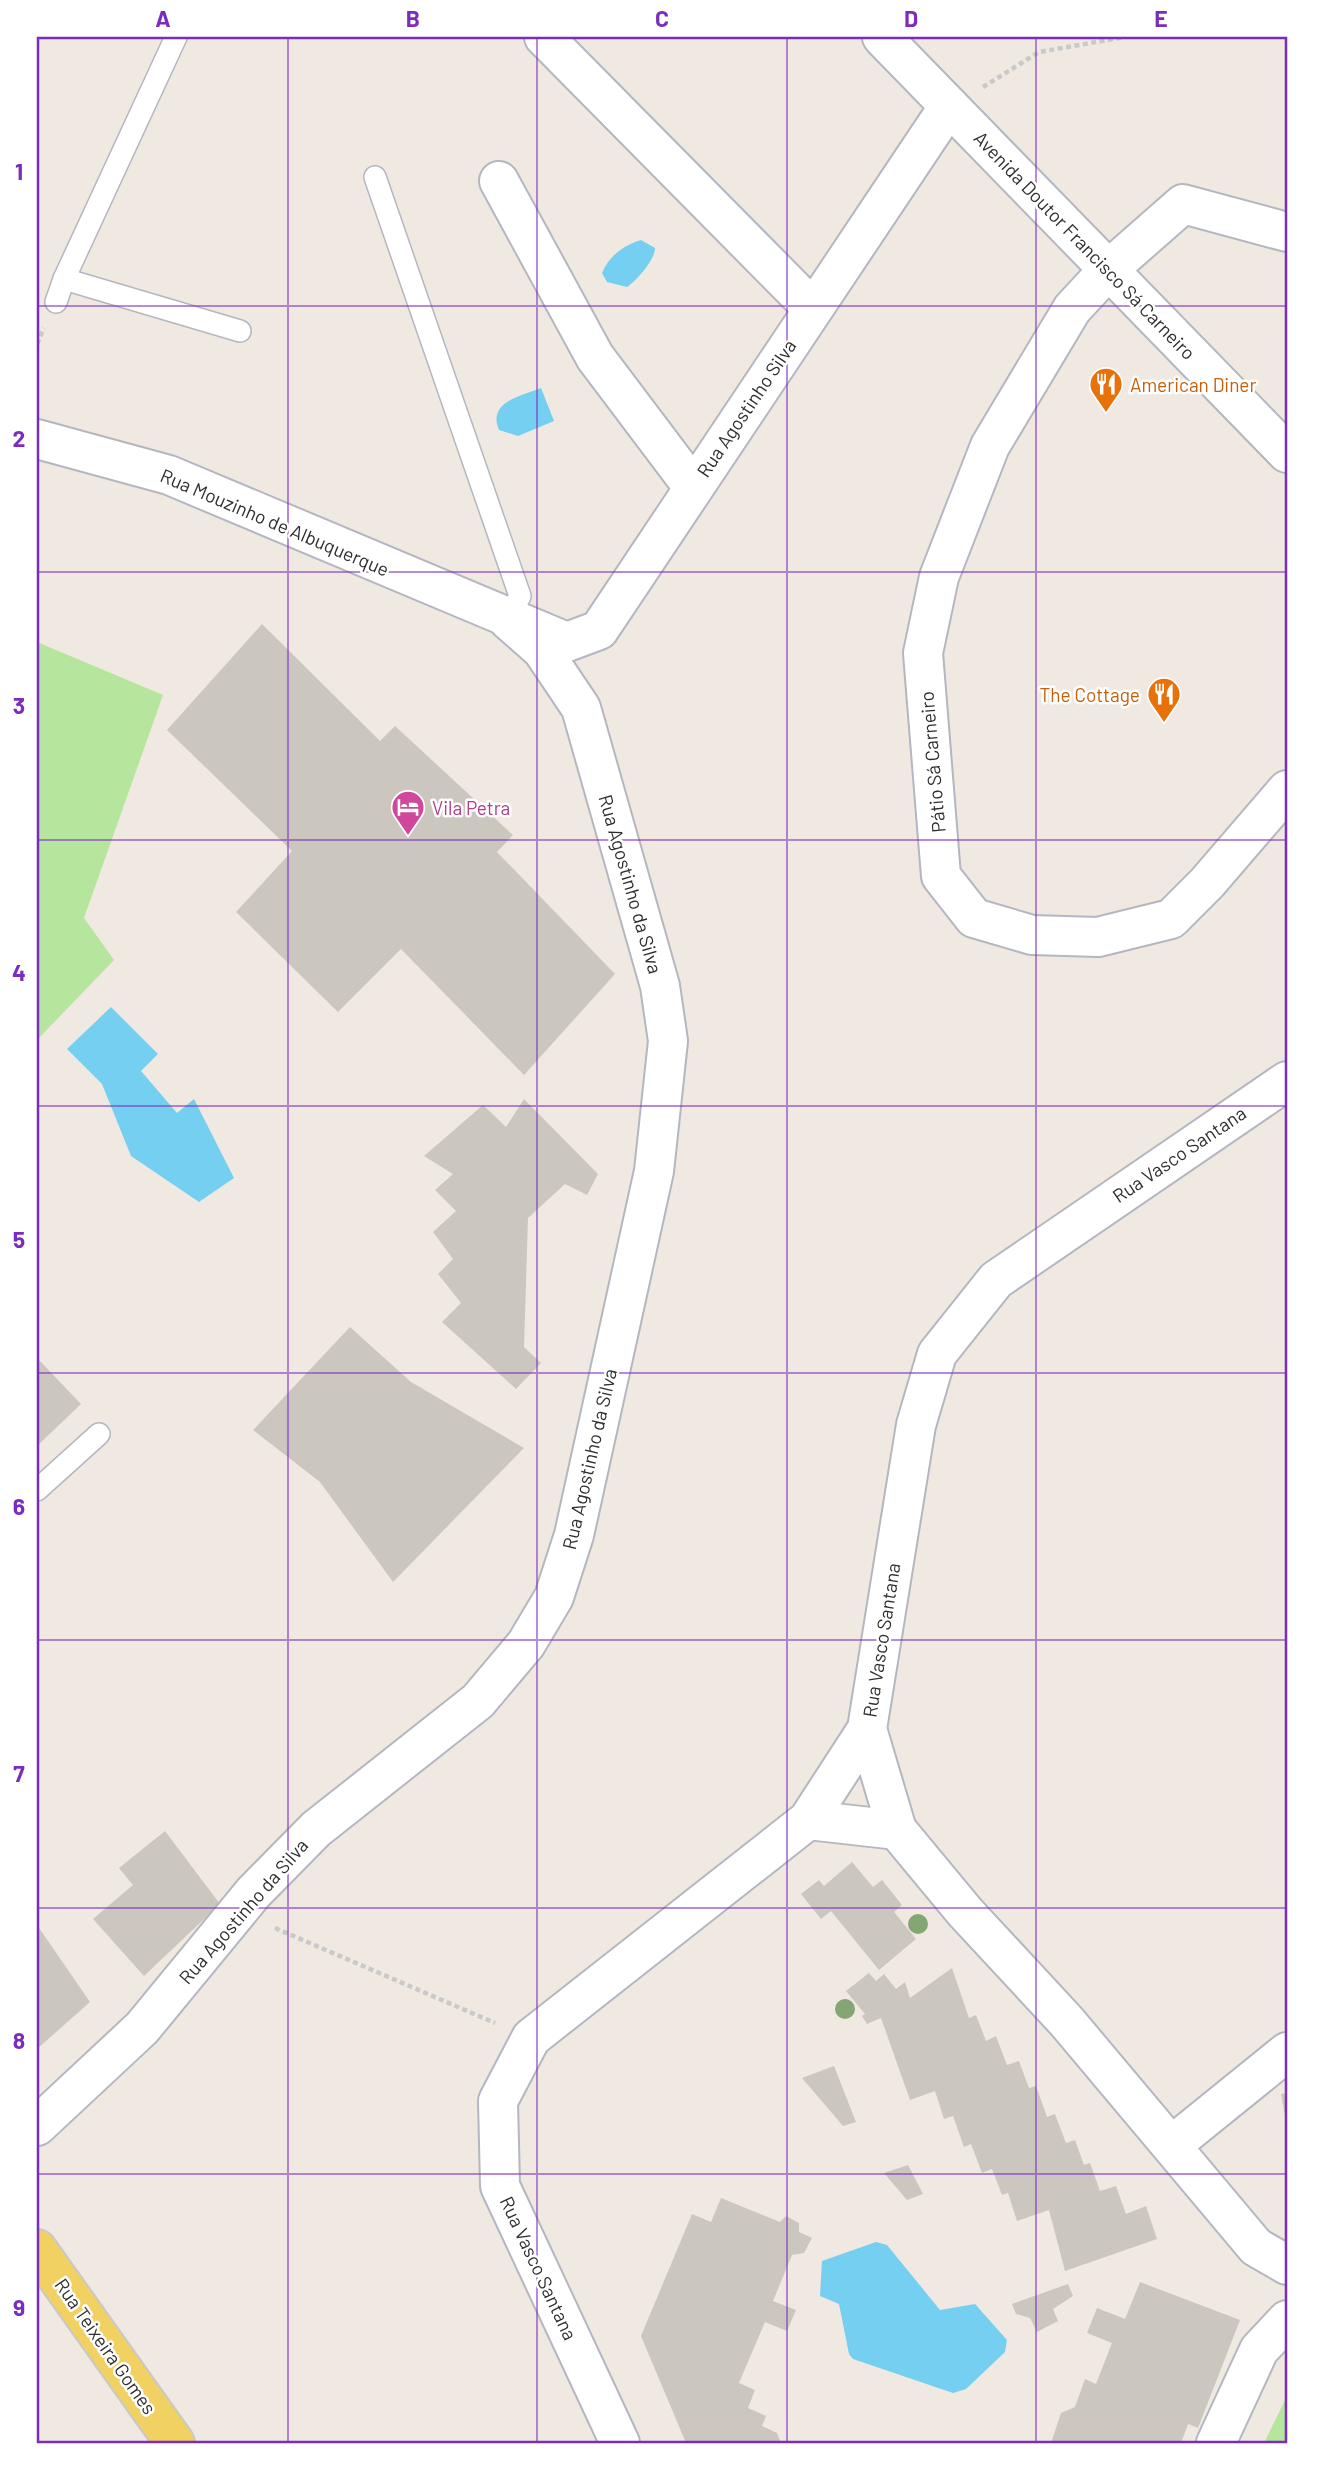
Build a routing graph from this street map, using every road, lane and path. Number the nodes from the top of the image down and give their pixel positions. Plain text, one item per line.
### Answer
1 (176, 37) edge
2 (544, 37) edge
3 (882, 37) edge
4 (1125, 37) edge
5 (950, 107) junction
6 (375, 177) dead end
7 (499, 181) dead end
8 (1287, 232) edge
9 (1110, 269) junction
10 (64, 279) junction
11 (57, 302) dead end
12 (813, 309) junction
13 (240, 331) dead end
14 (37, 439) edge
15 (1287, 453) edge
16 (693, 487) junction
17 (508, 620) junction
18 (1287, 790) edge
19 (1287, 1081) edge
20 (99, 1434) dead end
21 (37, 1490) edge
22 (867, 1729) junction
23 (808, 1820) junction
24 (897, 1830) junction
25 (238, 1912) junction
26 (531, 2038) junction
27 (1287, 2052) edge
28 (38, 2120) edge
29 (1172, 2145) junction
30 (37, 2249) edge
31 (1287, 2265) edge
32 (1287, 2320) edge
33 (175, 2443) edge
34 (620, 2443) edge
35 (1216, 2443) edge

1 - 10 lane
2 - 12 street
3 - 5 street, Avenida Doutor Francisco Sá Carneiro
4 - 5 path
5 - 9 street, Avenida Doutor Francisco Sá Carneiro
5 - 12 street, Rua Agostinho Silva
6 - 17 lane
7 - 16 street
8 - 9 street, Pátio Sá Carneiro
9 - 15 street, Avenida Doutor Francisco Sá Carneiro
9 - 18 street, Pátio Sá Carneiro
10 - 11 lane
10 - 13 lane
12 - 16 street, Rua Agostinho Silva
14 - 17 street, Rua Mouzinho de Albuquerque
16 - 17 street, Rua Agostinho Silva
17 - 25 street, Rua Agostinho da Silva
19 - 22 street, Rua Vasco Santana
20 - 21 lane
22 - 23 street, Rua Vasco Santana
22 - 24 street
23 - 24 street
23 - 26 street, Rua Vasco Santana
24 - 29 street
25 - 26 path
25 - 28 street, Rua Agostinho da Silva
26 - 34 street, Rua Vasco Santana
27 - 29 street
29 - 31 street
30 - 33 main road, Rua Teixeira Gomes
32 - 35 street

